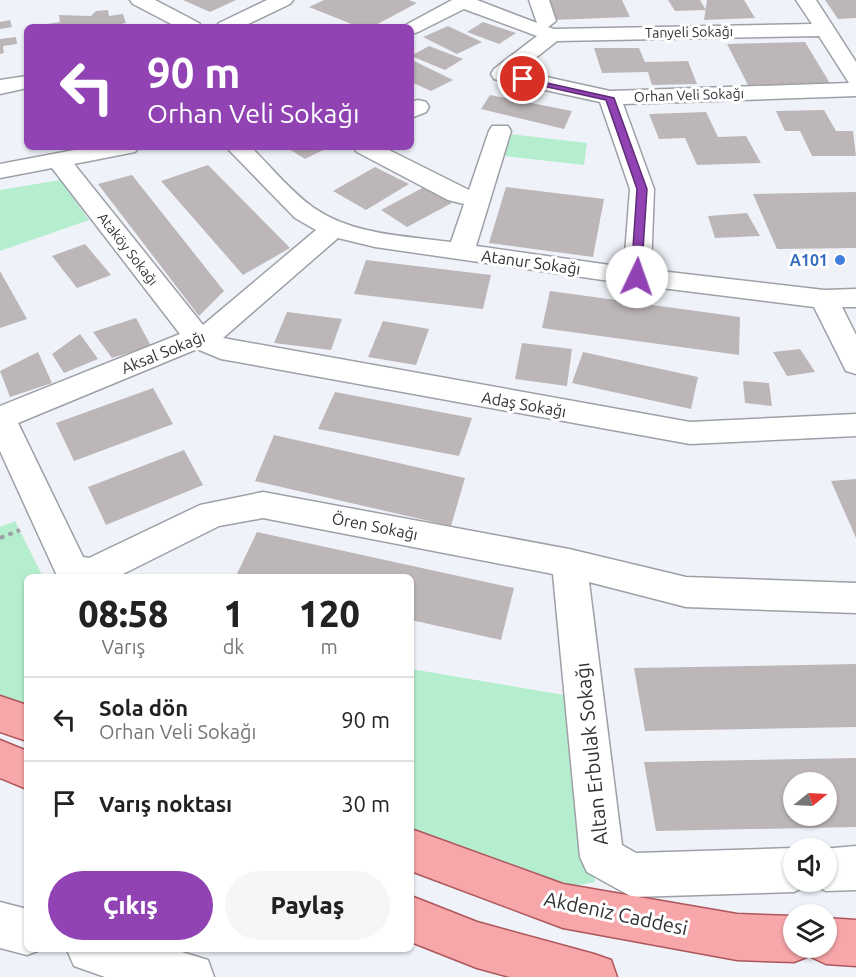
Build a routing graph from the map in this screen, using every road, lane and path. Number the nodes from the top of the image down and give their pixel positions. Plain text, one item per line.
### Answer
1 (140, 0) edge
2 (283, 0) edge
3 (429, 0) edge
4 (539, 0) edge
5 (806, 0) edge
6 (460, 3) edge
7 (186, 24) edge
8 (232, 24) edge
9 (414, 26) edge
10 (549, 28) junction
11 (825, 30) junction
12 (856, 78) edge
13 (24, 83) edge
14 (0, 87) edge
15 (856, 89) edge
16 (610, 98) junction
17 (500, 131) dead end
18 (111, 150) edge
19 (241, 150) edge
20 (371, 150) edge
21 (58, 160) junction
22 (0, 171) edge
23 (477, 200) junction
24 (333, 229) junction
25 (461, 252) junction
26 (637, 277) junction
27 (856, 298) edge
28 (824, 299) junction
29 (198, 338) junction
30 (856, 364) edge
31 (0, 417) edge
32 (856, 425) edge
33 (570, 563) junction
34 (856, 598) edge
35 (0, 714) edge
36 (24, 722) edge
37 (0, 759) edge
38 (24, 769) edge
39 (414, 851) edge
40 (856, 868) edge
41 (837, 869) edge
42 (783, 870) edge
43 (414, 920) edge
44 (0, 925) edge
45 (24, 931) edge
46 (783, 939) edge
47 (837, 942) edge
48 (856, 943) edge
49 (97, 952) edge
50 (191, 977) edge
51 (594, 977) edge

1 - 7 street
2 - 8 street
3 - 6 street
4 - 10 street
5 - 11 street
6 - 9 street
6 - 10 street
10 - 11 street, Tanyeli Sokağı
10 - 16 street, Orhan Veli Sokağı
11 - 12 street
13 - 14 street
15 - 16 street, Orhan Veli Sokağı
16 - 26 street
17 - 23 street
18 - 21 street
19 - 24 street, Atanur Sokağı
20 - 23 street
21 - 22 street
21 - 29 street, Ataköy Sokağı
23 - 25 street
24 - 25 street, Atanur Sokağı
24 - 29 street, Aksal Sokağı
25 - 26 street, Atanur Sokağı
26 - 28 street, Atanur Sokağı
27 - 28 street, Atanur Sokağı
28 - 30 street
29 - 31 street, Aksal Sokağı
29 - 32 street, Adaş Sokağı
31 - 33 street, Ören Sokağı
33 - 34 street, Ören Sokağı
33 - 42 street, Altan Erbulak Sokağı
35 - 36 main road
37 - 38 main road
39 - 46 main road, Akdeniz Caddesi
40 - 41 street
43 - 51 main road
44 - 45 street
47 - 48 main road
49 - 50 street

